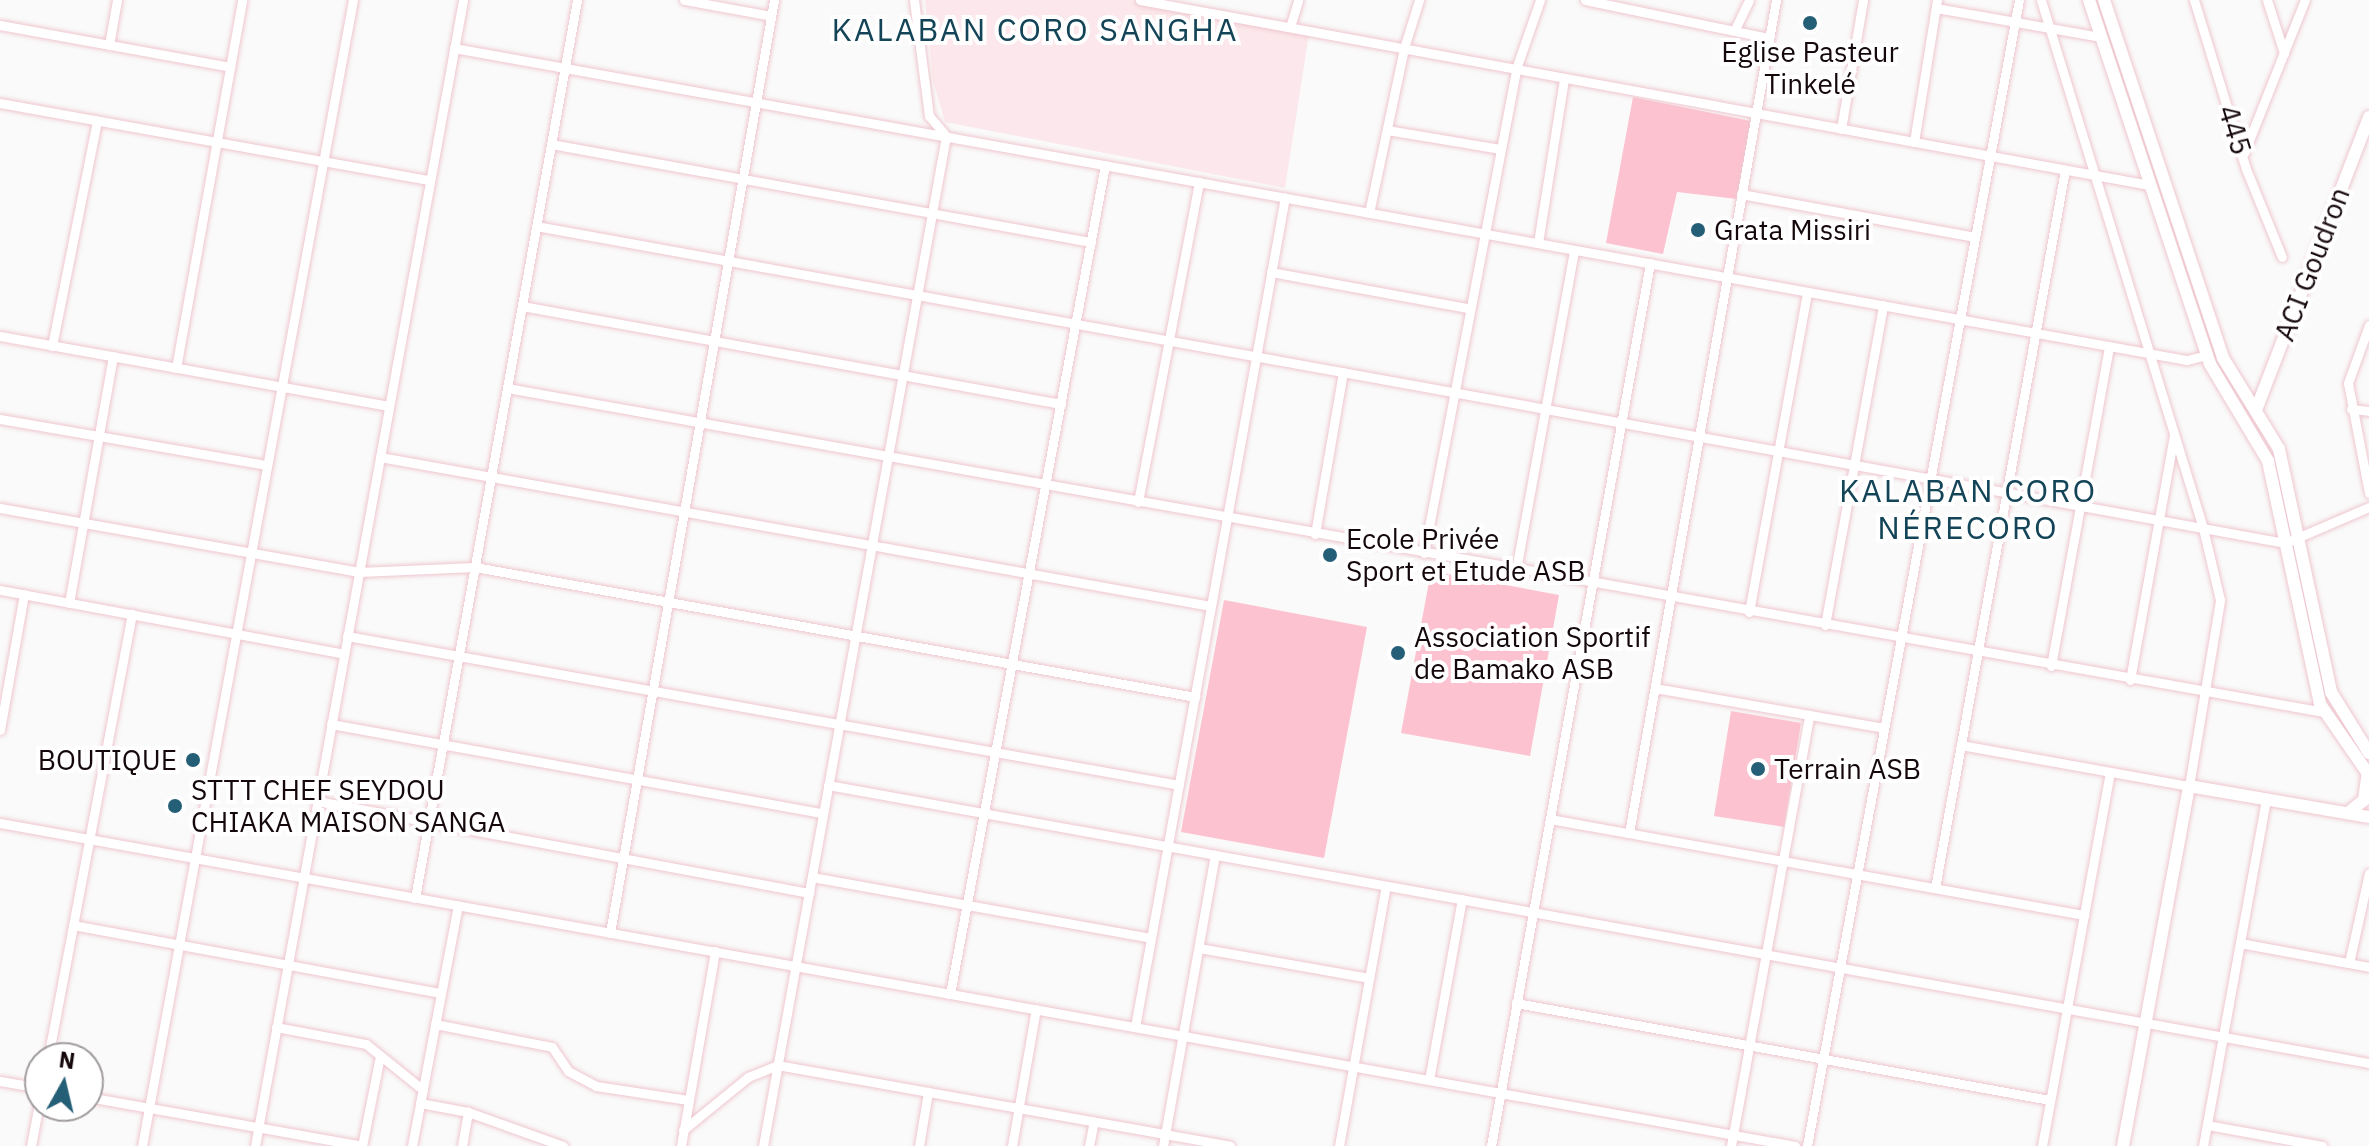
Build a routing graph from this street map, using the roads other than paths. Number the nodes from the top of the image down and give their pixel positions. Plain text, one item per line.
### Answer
1 (117, 0) edge
2 (242, 0) edge
3 (353, 0) edge
4 (463, 0) edge
5 (577, 0) edge
6 (684, 0) edge
7 (774, 0) edge
8 (914, 0) edge
9 (1140, 0) edge
10 (1298, 0) edge
11 (1419, 0) edge
12 (1540, 0) edge
13 (1585, 0) edge
14 (1749, 0) edge
15 (1776, 0) edge
16 (1863, 0) edge
17 (2019, 0) edge
18 (2041, 0) edge
19 (2089, 0) edge
20 (2104, 0) edge
21 (2194, 0) edge
22 (2267, 0) edge
23 (2305, 0) edge
24 (1159, 2) edge
25 (1937, 4) edge
26 (771, 16) junction
27 (2014, 23) junction
28 (0, 25) edge
29 (1290, 27) junction
30 (2050, 28) junction
31 (1734, 31) junction
32 (2101, 37) junction
33 (1768, 38) junction
34 (109, 45) junction
35 (454, 48) junction
36 (1404, 48) junction
37 (2284, 53) junction
38 (230, 67) junction
39 (565, 68) junction
40 (1516, 69) junction
41 (1564, 78) junction
42 (756, 102) junction
43 (0, 103) edge
44 (1754, 113) junction
45 (97, 120) junction
46 (2368, 124) edge
47 (1841, 129) junction
48 (1387, 130) junction
49 (946, 136) junction
50 (217, 142) junction
51 (1914, 142) junction
52 (551, 144) junction
53 (1500, 149) junction
54 (2244, 154) junction
55 (1990, 156) junction
56 (323, 164) junction
57 (1105, 165) junction
58 (2065, 170) junction
59 (2095, 175) junction
60 (743, 179) junction
61 (430, 180) junction
62 (1199, 182) junction
63 (2149, 185) junction
64 (1741, 194) junction
65 (1285, 197) junction
66 (933, 213) junction
67 (1369, 213) junction
68 (536, 226) junction
69 (1482, 233) junction
70 (1975, 237) junction
71 (1091, 242) junction
72 (1538, 243) junction
73 (1574, 250) junction
74 (2282, 257) dead end
75 (728, 261) junction
76 (1650, 263) junction
77 (1271, 272) junction
78 (1729, 278) junction
79 (1807, 292) junction
80 (918, 295) junction
81 (1883, 305) junction
82 (522, 306) junction
83 (1468, 308) junction
84 (1960, 319) junction
85 (1075, 323) junction
86 (2369, 325) edge
87 (2035, 333) junction
88 (0, 336) edge
89 (1169, 340) junction
90 (714, 341) junction
91 (52, 346) junction
92 (2109, 346) junction
93 (2149, 353) junction
94 (2207, 355) junction
95 (113, 356) junction
96 (1256, 356) junction
97 (176, 368) junction
98 (1343, 372) junction
99 (903, 375) junction
100 (282, 387) junction
101 (507, 388) junction
102 (1453, 392) junction
103 (1061, 404) junction
104 (389, 406) junction
105 (1546, 409) junction
106 (2351, 409) junction
107 (2256, 410) junction
108 (2369, 411) edge
109 (0, 419) edge
110 (1621, 422) junction
111 (2247, 422) junction
112 (700, 423) junction
113 (2175, 433) junction
114 (99, 436) junction
115 (1701, 437) junction
116 (1778, 451) junction
117 (380, 457) junction
118 (888, 457) junction
119 (1854, 464) junction
120 (267, 465) junction
121 (491, 477) junction
122 (1930, 478) junction
123 (1045, 485) junction
124 (2006, 492) junction
125 (2369, 493) edge
126 (1138, 502) junction
127 (2080, 505) junction
128 (2369, 507) edge
129 (0, 508) edge
130 (684, 511) junction
131 (1227, 518) junction
132 (2159, 520) junction
133 (83, 524) junction
134 (2203, 528) junction
135 (1315, 534) junction
136 (2299, 536) junction
137 (2285, 543) junction
138 (872, 545) junction
139 (1424, 553) junction
140 (251, 554) junction
141 (475, 567) junction
142 (1516, 570) junction
143 (359, 572) junction
144 (1029, 574) junction
145 (1592, 584) junction
146 (0, 590) edge
147 (24, 594) junction
148 (1672, 598) junction
149 (668, 602) junction
150 (69, 603) junction
151 (1211, 606) junction
152 (1749, 612) junction
153 (132, 614) junction
154 (1825, 625) junction
155 (236, 633) junction
156 (347, 636) junction
157 (856, 636) junction
158 (1901, 639) junction
159 (1977, 653) junction
160 (344, 654) junction
161 (459, 656) junction
162 (1012, 664) junction
163 (2051, 666) junction
164 (2130, 680) junction
165 (1655, 688) junction
166 (652, 690) junction
167 (2206, 694) junction
168 (1195, 697) junction
169 (2325, 712) junction
170 (1809, 715) junction
171 (331, 724) junction
172 (839, 724) junction
173 (1884, 728) junction
174 (0, 730) edge
175 (443, 744) junction
176 (1961, 745) junction
177 (996, 752) junction
178 (2369, 753) edge
179 (2110, 772) junction
180 (2369, 774) edge
181 (637, 779) junction
182 (828, 785) junction
183 (1179, 785) junction
184 (2189, 786) junction
185 (2266, 798) junction
186 (317, 801) junction
187 (823, 813) junction
188 (984, 813) junction
189 (2348, 813) junction
190 (2369, 817) edge
191 (1550, 819) junction
192 (429, 822) junction
193 (0, 823) edge
194 (1629, 833) junction
195 (89, 839) junction
196 (1168, 846) junction
197 (1215, 855) junction
198 (195, 858) junction
199 (623, 858) junction
200 (1783, 861) junction
201 (2369, 873) edge
202 (1857, 874) junction
203 (303, 877) junction
204 (812, 877) junction
205 (1386, 886) junction
206 (1935, 888) junction
207 (809, 893) junction
208 (415, 898) junction
209 (1462, 899) junction
210 (458, 905) junction
211 (967, 905) junction
212 (1533, 912) junction
213 (2084, 915) junction
214 (73, 925) junction
215 (610, 933) junction
216 (1151, 938) junction
217 (2240, 943) junction
218 (179, 945) junction
219 (1199, 948) junction
220 (715, 951) junction
221 (1766, 954) junction
222 (2349, 963) junction
223 (288, 965) junction
224 (795, 966) junction
225 (1840, 967) junction
226 (2369, 967) edge
227 (1369, 978) junction
228 (441, 993) junction
229 (950, 994) junction
230 (1516, 1003) junction
231 (2067, 1008) junction
232 (1036, 1009) junction
233 (2146, 1023) junction
234 (435, 1024) junction
235 (276, 1027) junction
236 (1135, 1027) junction
237 (1183, 1036) junction
238 (2223, 1037) junction
239 (51, 1042) edge
240 (1749, 1045) junction
241 (380, 1056) junction
242 (1823, 1059) junction
243 (2369, 1063) edge
244 (777, 1065) junction
245 (1353, 1066) junction
246 (1429, 1080) junction
247 (0, 1081) edge
248 (24, 1085) edge
249 (423, 1090) junction
250 (928, 1092) junction
251 (1500, 1093) junction
252 (104, 1100) edge
253 (688, 1100) junction
254 (2050, 1100) junction
255 (420, 1103) junction
256 (149, 1108) junction
257 (1019, 1108) junction
258 (468, 1112) junction
259 (1094, 1121) junction
260 (36, 1122) edge
261 (2207, 1125) junction
262 (258, 1127) junction
263 (683, 1130) junction
264 (1165, 1134) junction
265 (1733, 1135) junction
266 (31, 1146) edge
267 (142, 1146) edge
268 (255, 1146) edge
269 (362, 1146) edge
270 (412, 1146) edge
271 (462, 1146) edge
272 (563, 1146) edge
273 (681, 1146) edge
274 (763, 1146) edge
275 (919, 1146) edge
276 (1012, 1146) edge
277 (1089, 1146) edge
278 (1163, 1146) edge
279 (1230, 1146) edge
280 (1339, 1146) edge
281 (1491, 1146) edge
282 (1731, 1146) edge
283 (1795, 1146) edge
284 (1807, 1146) edge
285 (2042, 1146) edge
286 (2123, 1146) edge
287 (2203, 1146) edge
288 (2322, 1146) edge

1 - 34 street
2 - 38 street
3 - 56 street
4 - 35 street
5 - 39 street
6 - 26 street
7 - 26 street
8 - 49 street
9 - 24 street
10 - 29 street
11 - 36 street
12 - 40 street
13 - 31 street
14 - 31 street
15 - 33 street
16 - 47 street
17 - 27 street
18 - 30 street
19 - 32 main road
20 - 107 main road
21 - 54 street, 445
22 - 37 street
23 - 37 street
24 - 29 street
25 - 27 street
25 - 51 street
26 - 42 street
27 - 30 street
27 - 55 street
28 - 34 street
29 - 36 street
30 - 32 street
30 - 59 street
31 - 33 street
32 - 63 main road
33 - 44 street
34 - 38 street
35 - 39 street
35 - 61 street
36 - 40 street
36 - 48 street
37 - 54 street
38 - 50 street
39 - 42 street
39 - 52 street
40 - 41 street
40 - 53 street
41 - 44 street
41 - 72 street
42 - 49 street
42 - 60 street
43 - 45 street
44 - 47 street
44 - 64 street
45 - 50 street
45 - 91 street
46 - 107 main road, ACI Goudron
47 - 51 street
48 - 53 street
48 - 67 street
49 - 57 street
49 - 66 street
50 - 56 street
50 - 97 street
51 - 55 street
52 - 60 street
52 - 68 street
53 - 69 street
54 - 74 street, 445
55 - 58 street
55 - 70 street
56 - 61 street
56 - 100 street
57 - 62 street
57 - 71 street
58 - 59 street
58 - 87 street
59 - 63 street
59 - 93 street
60 - 66 street
60 - 75 street
61 - 104 street
62 - 65 street
62 - 89 street
63 - 94 main road
64 - 70 street
64 - 78 street
65 - 67 street
65 - 77 street
66 - 71 street
66 - 80 street
67 - 69 street
68 - 75 street
68 - 82 street
69 - 72 street
69 - 83 street
70 - 84 street
71 - 85 street
72 - 73 street
73 - 76 street
73 - 105 street
75 - 80 street
75 - 90 street
76 - 78 street
76 - 110 street
77 - 83 street
77 - 96 street
78 - 79 street
78 - 115 street
79 - 81 street
79 - 116 street
80 - 85 street
80 - 99 street
81 - 84 street
81 - 119 street
82 - 90 street
82 - 101 street
83 - 102 street
84 - 87 street
84 - 122 street
85 - 89 street
85 - 103 street
86 - 106 street
87 - 92 street
87 - 124 street
88 - 91 street
89 - 96 street
89 - 126 street
90 - 99 street
90 - 112 street
91 - 95 street
92 - 93 street
92 - 127 street
93 - 94 street
93 - 113 street
94 - 111 main road
95 - 97 street
95 - 114 street
96 - 98 street
96 - 131 street
97 - 100 street
98 - 102 street
98 - 135 street
99 - 103 street
99 - 118 street
100 - 104 street
100 - 120 street
101 - 112 street
101 - 121 street
102 - 105 street
102 - 139 street
103 - 123 street
104 - 117 street
105 - 110 street
105 - 142 street
106 - 108 street
106 - 125 street
107 - 111 street
107 - 136 main road
109 - 114 street
110 - 115 street
110 - 145 street
111 - 137 main road
112 - 118 street
112 - 130 street
113 - 132 street
113 - 134 street
114 - 120 street
114 - 133 street
115 - 116 street
115 - 148 street
116 - 119 street
116 - 152 street
117 - 121 street
117 - 143 street
118 - 123 street
118 - 138 street
119 - 122 street
119 - 154 street
120 - 140 street
121 - 130 street
121 - 141 street
122 - 124 street
122 - 158 street
123 - 126 street
123 - 144 street
124 - 127 street
124 - 159 street
126 - 131 street
127 - 132 street
127 - 163 street
128 - 136 street
129 - 133 street
130 - 138 street
130 - 149 street
131 - 135 street
131 - 151 street
132 - 134 street
132 - 164 street
133 - 140 street
133 - 150 street
134 - 137 street
134 - 167 street
135 - 139 street
136 - 137 street
136 - 178 main road
137 - 169 main road
138 - 144 street
138 - 157 street
139 - 142 street
140 - 143 street
140 - 155 street
141 - 143 street
141 - 149 street
141 - 161 street
142 - 145 street
143 - 156 street
144 - 151 street
144 - 162 street
145 - 148 street
145 - 191 street
146 - 147 street
147 - 150 street
147 - 174 street
148 - 152 street
148 - 165 street
149 - 157 street
149 - 166 street
150 - 153 street
151 - 168 street
152 - 154 street
153 - 155 street
153 - 195 street
154 - 158 street
155 - 160 street
155 - 198 street
156 - 160 street
156 - 161 street
157 - 162 street
157 - 172 street
158 - 159 street
158 - 173 street
159 - 163 street
159 - 176 street
160 - 171 street
161 - 166 street
161 - 175 street
162 - 168 street
162 - 177 street
163 - 164 street
164 - 167 street
165 - 170 street
165 - 194 street
166 - 172 street
166 - 181 street
167 - 169 street
167 - 184 street
168 - 183 street
169 - 180 main road
170 - 173 street
170 - 200 street
171 - 175 street
171 - 186 street
172 - 177 street
172 - 182 street
173 - 202 street
175 - 181 street
175 - 192 street
176 - 179 street
176 - 206 street
177 - 183 street
177 - 188 street
179 - 184 street
179 - 213 street
180 - 189 main road
181 - 187 street
181 - 199 street
182 - 187 street
182 - 188 street
183 - 196 street
184 - 185 main road
184 - 233 main road
185 - 189 main road
185 - 217 street
186 - 192 street
186 - 203 street
187 - 204 street
188 - 196 street
188 - 211 street
189 - 190 main road
191 - 194 street
191 - 212 street
192 - 199 street
192 - 208 street
193 - 195 street
194 - 200 street
195 - 198 street
195 - 214 street
196 - 197 street
196 - 216 street
197 - 205 street
197 - 219 street
198 - 203 street
198 - 218 street
199 - 207 street
199 - 215 street
200 - 202 street
200 - 221 street
201 - 222 street
202 - 206 street
202 - 225 street
203 - 208 street
203 - 223 street
204 - 207 street
204 - 211 street
205 - 209 street
205 - 227 street
206 - 213 street
207 - 224 street
208 - 210 street
209 - 212 street
209 - 246 street
210 - 215 street
210 - 228 street
211 - 216 street
211 - 229 street
212 - 221 street
212 - 230 street
213 - 231 street
214 - 218 street
214 - 239 street
215 - 220 street
216 - 236 street
217 - 222 street
217 - 238 street
218 - 223 street
218 - 256 street
219 - 227 street
219 - 237 street
220 - 224 street
220 - 253 street
221 - 225 street
221 - 240 street
222 - 226 street
223 - 228 street
223 - 235 street
224 - 229 street
224 - 244 street
225 - 231 street
225 - 242 street
227 - 245 street
228 - 234 street
229 - 232 street
230 - 240 street
230 - 251 street
231 - 233 street
231 - 254 street
232 - 236 street
232 - 257 street
233 - 238 street
233 - 286 main road
234 - 249 street
234 - 253 street
235 - 241 street
235 - 262 street
236 - 237 street
237 - 245 street
237 - 264 street
238 - 243 street
238 - 261 street
240 - 242 street
240 - 265 street
241 - 249 street
241 - 269 street
242 - 254 street
242 - 284 street
244 - 250 street
244 - 263 street
244 - 274 street
245 - 246 street
245 - 280 street
246 - 251 street
247 - 248 street
249 - 255 street
250 - 257 street
250 - 275 street
251 - 265 street
251 - 281 street
252 - 256 street
253 - 263 street
254 - 285 street
255 - 258 street
255 - 270 street
256 - 262 street
256 - 267 street
257 - 259 street
257 - 276 street
258 - 271 street
258 - 272 street
259 - 264 street
259 - 277 street
260 - 266 street
261 - 287 street
261 - 288 street
262 - 268 street
262 - 269 street
263 - 273 street
264 - 278 street
264 - 279 street
265 - 282 street
265 - 283 street

